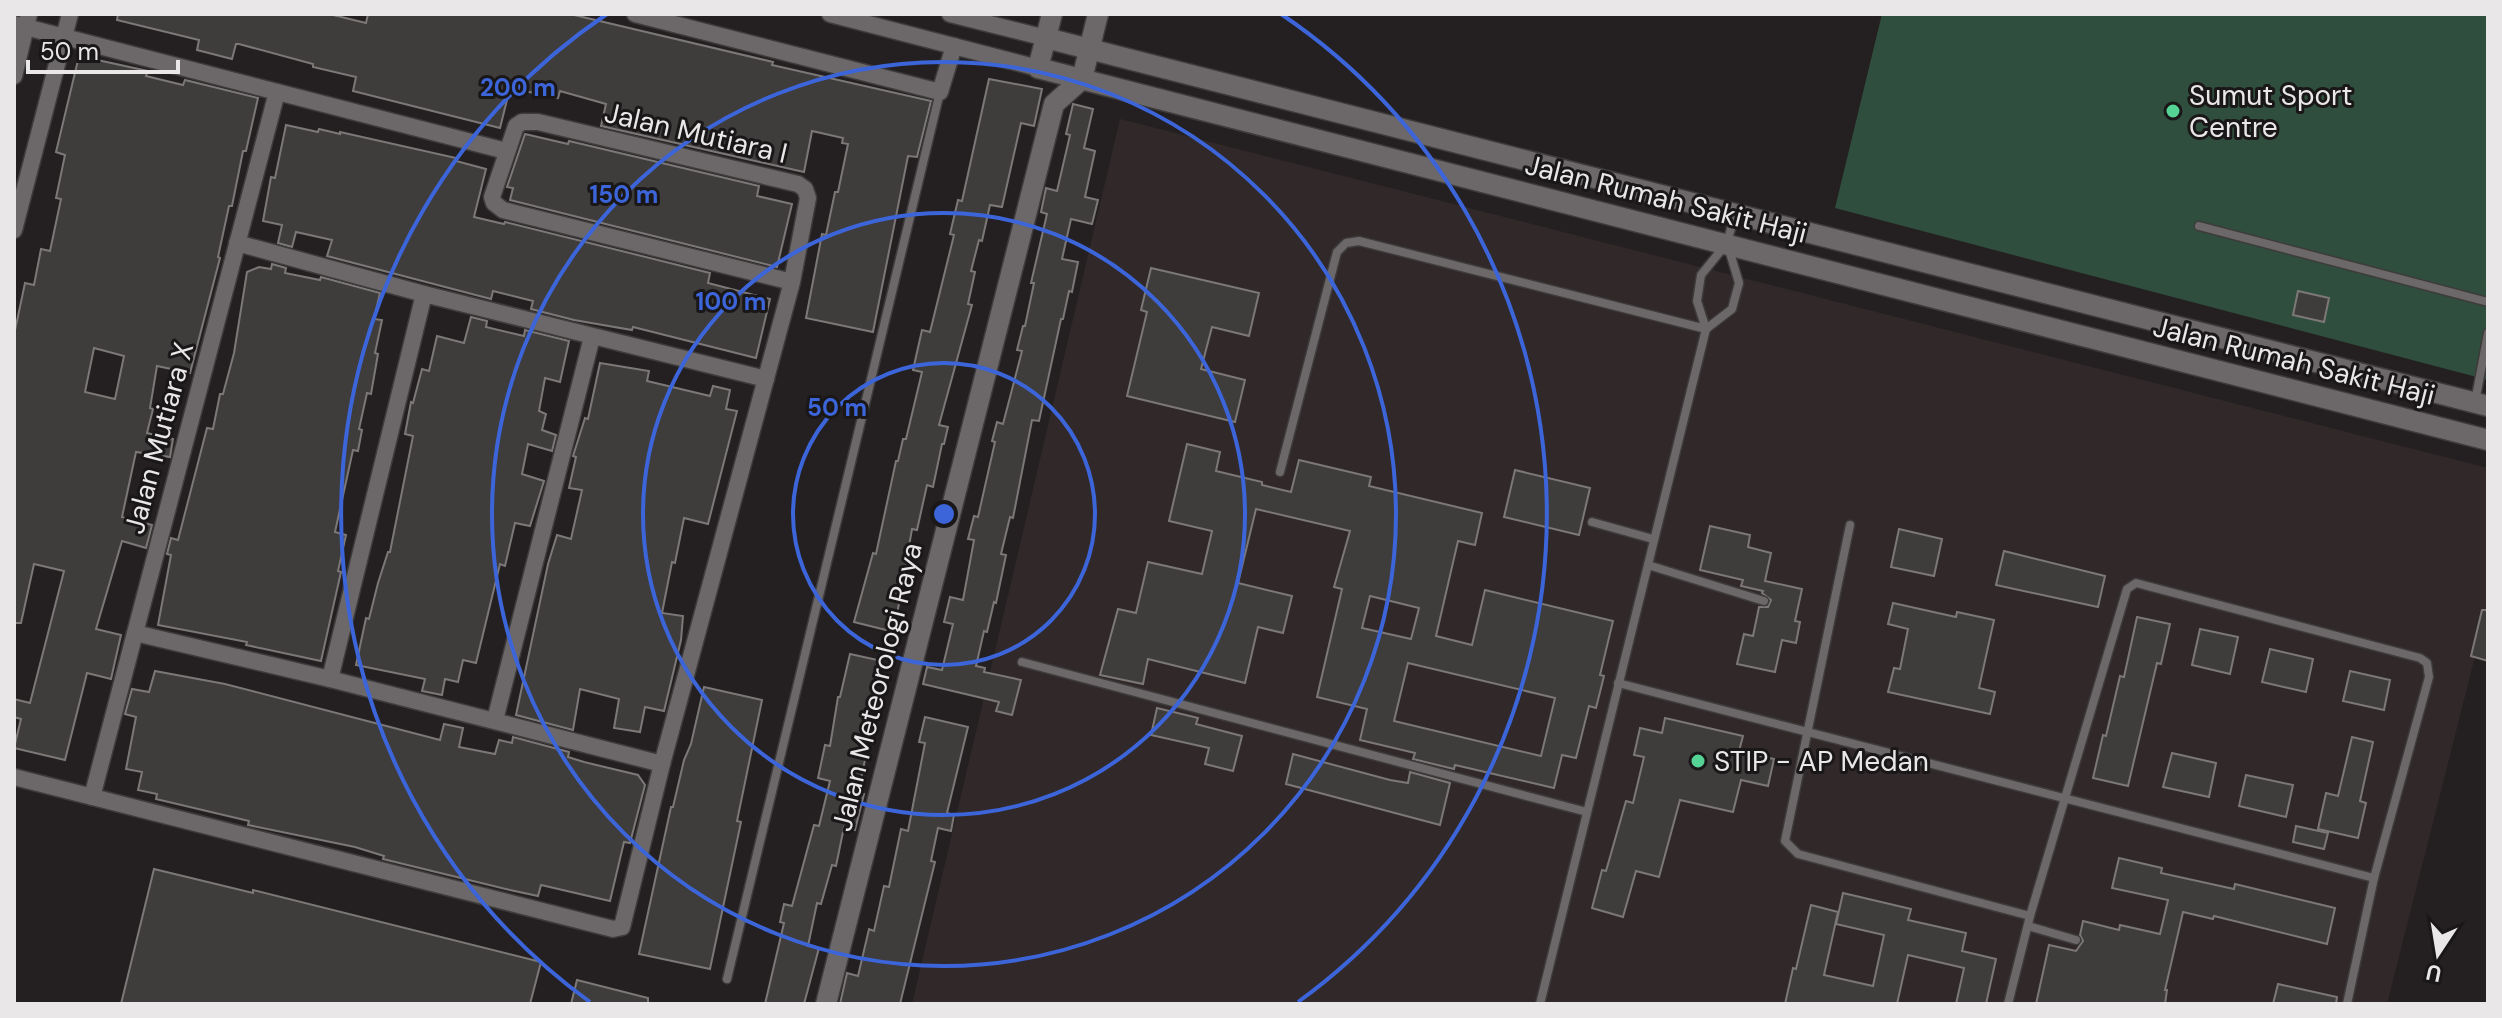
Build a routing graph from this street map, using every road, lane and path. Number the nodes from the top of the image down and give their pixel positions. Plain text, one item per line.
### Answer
1 (70, 14) edge
2 (635, 14) edge
3 (830, 14) edge
4 (950, 14) edge
5 (1052, 14) edge
6 (1098, 14) edge
7 (23, 22) edge
8 (64, 37) junction
9 (1046, 38) junction
10 (954, 46) junction
11 (1090, 49) junction
12 (1038, 68) junction
13 (14, 76) edge
14 (1082, 79) junction
15 (277, 92) junction
16 (940, 92) junction
17 (1054, 104) junction
18 (506, 151) junction
19 (1735, 214) junction
20 (2199, 226) dead end
21 (14, 230) edge
22 (237, 243) junction
23 (1727, 243) junction
24 (792, 282) junction
25 (424, 294) junction
26 (2488, 302) edge
27 (1706, 329) junction
28 (2488, 333) edge
29 (592, 337) junction
30 (766, 379) junction
31 (2482, 404) edge
32 (2488, 440) edge
33 (1280, 472) dead end
34 (1592, 522) dead end
35 (1850, 525) dead end
36 (1653, 539) junction
37 (1648, 565) junction
38 (1764, 601) dead end
39 (135, 633) junction
40 (1022, 662) dead end
41 (330, 679) junction
42 (1618, 683) junction
43 (495, 720) junction
44 (1808, 731) junction
45 (662, 764) junction
46 (14, 777) edge
47 (92, 797) junction
48 (2065, 797) junction
49 (1587, 812) junction
50 (2374, 878) junction
51 (2030, 916) junction
52 (2028, 926) junction
53 (2076, 940) dead end
54 (727, 979) dead end
55 (826, 1004) edge
56 (1540, 1004) edge
57 (2008, 1004) edge
58 (2347, 1004) edge

1 - 8 street
2 - 16 street
3 - 10 street, Jalan Rumah Sakit Haji
4 - 9 street, Jalan Rumah Sakit Haji
5 - 9 street
6 - 11 street
7 - 8 street
7 - 13 street
8 - 15 street
8 - 21 street
9 - 11 street, Jalan Rumah Sakit Haji
9 - 12 street
10 - 12 street, Jalan Rumah Sakit Haji
10 - 16 street
11 - 14 street
11 - 19 street, Jalan Rumah Sakit Haji
12 - 14 street, Jalan Rumah Sakit Haji
12 - 17 street
14 - 17 street
14 - 23 street, Jalan Rumah Sakit Haji
15 - 18 street
15 - 22 street, Jalan Mutiara X
16 - 54 lane
17 - 55 street, Jalan Meteorologi Raya
18 - 24 street
18 - 24 street, Jalan Mutiara I
19 - 23 lane
19 - 31 street, Jalan Rumah Sakit Haji
20 - 26 lane
22 - 25 street
22 - 39 street, Jalan Mutiara X
23 - 27 lane
23 - 27 lane
23 - 32 street, Jalan Rumah Sakit Haji
24 - 30 street
25 - 29 street
25 - 41 street
27 - 33 lane
27 - 36 lane
28 - 31 lane
29 - 30 street
29 - 43 street
30 - 45 street
34 - 36 lane
35 - 44 lane
36 - 37 lane
37 - 38 lane
37 - 42 lane
39 - 41 street
39 - 47 street, Jalan Mutiara X
40 - 49 lane
41 - 43 street
42 - 44 lane
42 - 49 lane
43 - 45 street
44 - 48 lane
44 - 51 lane
45 - 47 street
46 - 47 street
48 - 50 lane
48 - 50 lane
48 - 51 lane
49 - 56 lane
50 - 58 lane
51 - 52 lane
52 - 53 lane
52 - 57 lane

